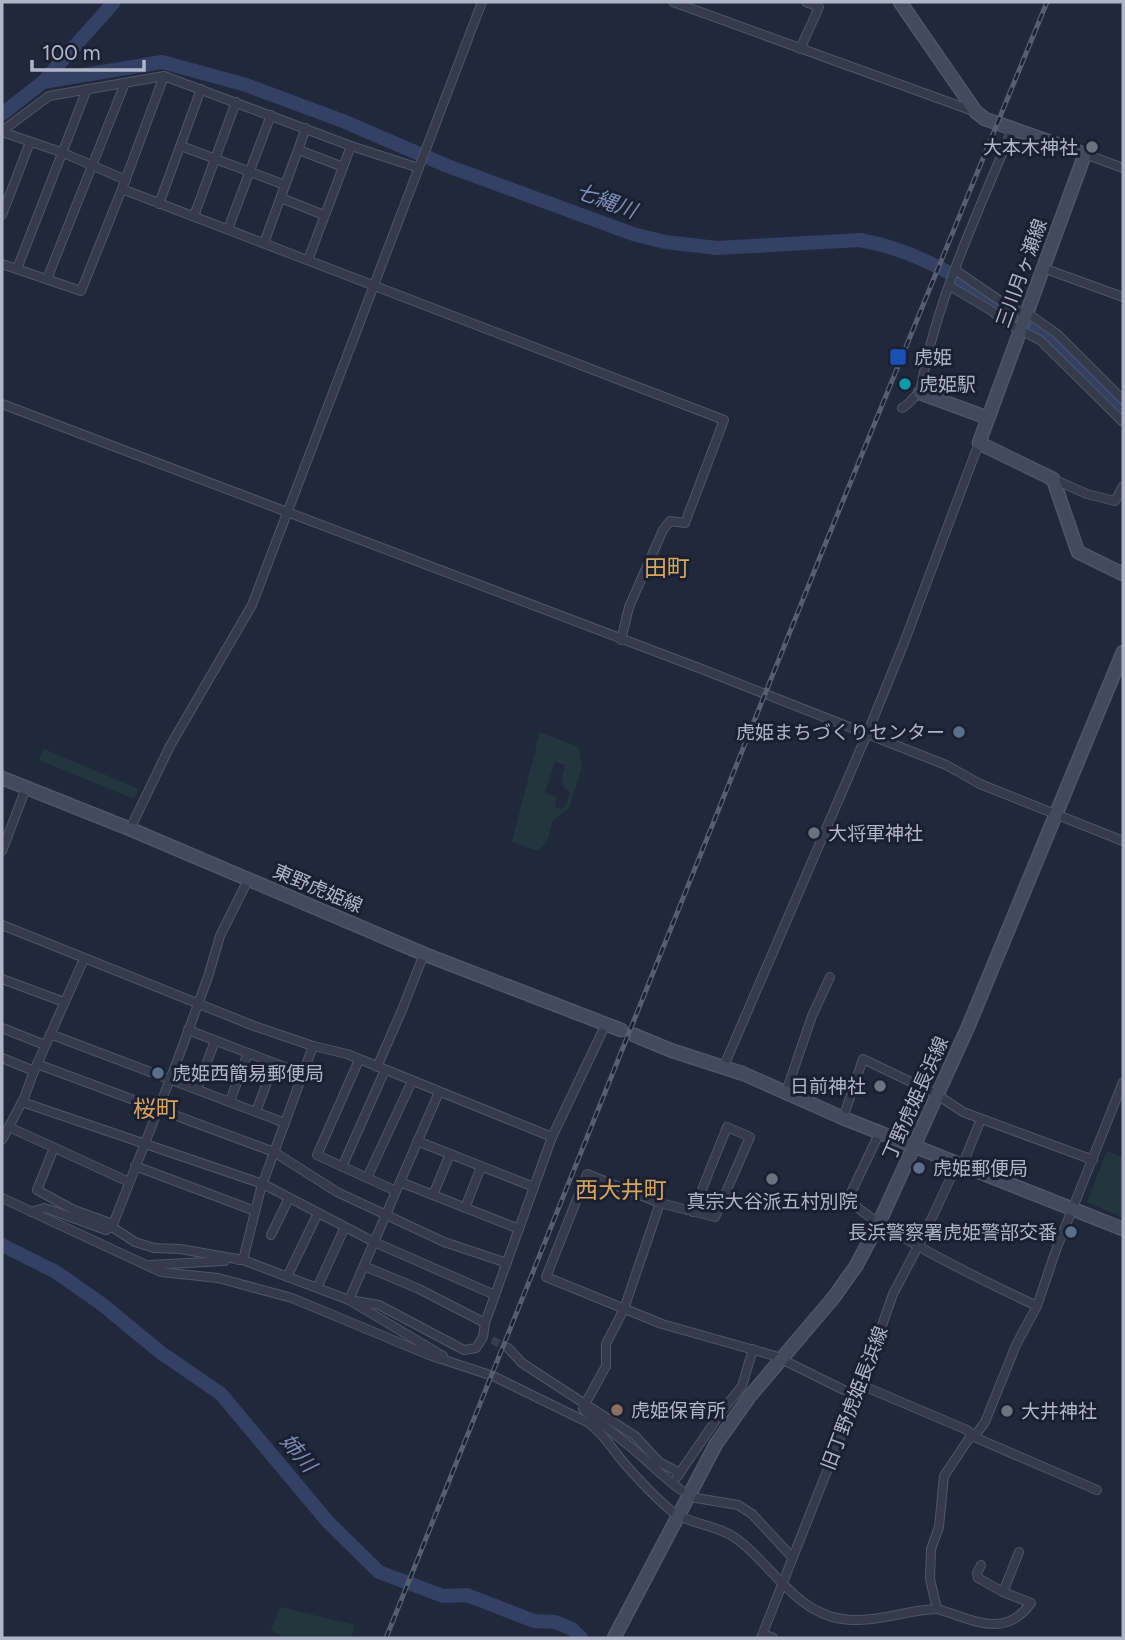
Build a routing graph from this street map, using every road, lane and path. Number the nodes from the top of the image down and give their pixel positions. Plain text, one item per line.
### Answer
1 (482, 2) edge
2 (673, 2) edge
3 (806, 2) edge
4 (900, 2) edge
5 (800, 49) junction
6 (164, 76) junction
7 (125, 83) junction
8 (87, 89) junction
9 (201, 89) junction
10 (236, 102) junction
11 (976, 112) junction
12 (271, 115) junction
13 (306, 128) junction
14 (1012, 130) junction
15 (2, 131) edge
16 (30, 142) junction
17 (180, 146) junction
18 (351, 146) junction
19 (299, 150) junction
20 (61, 152) junction
21 (1085, 154) junction
22 (215, 159) junction
23 (92, 165) junction
24 (343, 167) junction
25 (419, 167) junction
26 (1123, 168) edge
27 (250, 172) junction
28 (126, 180) junction
29 (285, 185) junction
30 (122, 189) junction
31 (281, 198) junction
32 (159, 204) junction
33 (2, 215) edge
34 (324, 215) junction
35 (194, 216) junction
36 (228, 229) junction
37 (264, 243) junction
38 (309, 260) junction
39 (2, 264) edge
40 (1043, 268) junction
41 (17, 269) junction
42 (955, 270) junction
43 (47, 279) junction
44 (374, 286) junction
45 (950, 286) junction
46 (1123, 298) edge
47 (1026, 314) junction
48 (1020, 330) junction
49 (920, 393) junction
50 (1123, 400) edge
51 (2, 404) edge
52 (902, 408) dead end
53 (988, 418) junction
54 (1123, 422) edge
55 (979, 443) junction
56 (1053, 479) junction
57 (1123, 486) edge
58 (288, 512) junction
59 (1123, 574) edge
60 (621, 640) junction
61 (1123, 652) edge
62 (867, 734) junction
63 (2, 778) edge
64 (26, 788) junction
65 (1056, 814) junction
66 (131, 830) junction
67 (1123, 841) edge
68 (2, 851) edge
69 (248, 880) junction
70 (2, 925) edge
71 (424, 954) junction
72 (84, 958) junction
73 (830, 976) dead end
74 (2, 979) edge
75 (64, 1002) junction
76 (198, 1002) junction
77 (607, 1024) junction
78 (2, 1028) edge
79 (188, 1030) junction
80 (621, 1030) dead end
81 (50, 1034) junction
82 (634, 1035) dead end
83 (215, 1041) junction
84 (45, 1045) junction
85 (313, 1046) junction
86 (248, 1053) junction
87 (2, 1058) edge
88 (359, 1059) junction
89 (274, 1063) junction
90 (36, 1068) junction
91 (381, 1068) junction
92 (723, 1068) junction
93 (303, 1074) junction
94 (170, 1078) junction
95 (412, 1081) junction
96 (1123, 1082) edge
97 (197, 1088) junction
98 (439, 1092) junction
99 (786, 1092) junction
100 (936, 1094) junction
101 (230, 1101) junction
102 (22, 1102) junction
103 (156, 1110) junction
104 (256, 1112) junction
105 (843, 1118) junction
106 (981, 1119) junction
107 (285, 1123) junction
108 (9, 1128) junction
109 (880, 1132) junction
110 (552, 1137) junction
111 (2, 1140) edge
112 (417, 1141) junction
113 (143, 1144) junction
114 (914, 1145) junction
115 (54, 1148) junction
116 (274, 1152) junction
117 (450, 1154) junction
118 (1093, 1160) junction
119 (960, 1163) junction
120 (135, 1166) junction
121 (342, 1167) junction
122 (481, 1167) junction
123 (367, 1178) junction
124 (129, 1182) junction
125 (400, 1182) junction
126 (263, 1184) junction
127 (534, 1187) junction
128 (396, 1191) junction
129 (433, 1195) junction
130 (2, 1196) edge
131 (289, 1198) junction
132 (660, 1203) junction
133 (465, 1208) junction
134 (1072, 1208) junction
135 (256, 1211) junction
136 (30, 1212) junction
137 (693, 1212) junction
138 (318, 1213) junction
139 (386, 1214) junction
140 (879, 1223) junction
141 (112, 1225) junction
142 (345, 1227) junction
143 (519, 1229) junction
144 (1123, 1229) edge
145 (271, 1235) dead end
146 (374, 1242) junction
147 (919, 1246) junction
148 (243, 1260) junction
149 (507, 1263) junction
150 (146, 1266) junction
151 (364, 1266) junction
152 (287, 1277) junction
153 (317, 1288) junction
154 (495, 1295) junction
155 (349, 1300) junction
156 (1037, 1306) junction
157 (624, 1309) junction
158 (485, 1323) junction
159 (508, 1348) tunnel mouth
160 (753, 1349) junction
161 (782, 1359) junction
162 (455, 1364) junction
163 (861, 1385) junction
164 (856, 1396) junction
165 (585, 1405) junction
166 (973, 1436) junction
167 (623, 1440) junction
168 (612, 1446) junction
169 (680, 1473) junction
170 (673, 1484) junction
171 (681, 1490) dead end
172 (1097, 1490) dead end
173 (696, 1498) dead end
174 (676, 1518) junction
175 (1019, 1552) dead end
176 (792, 1557) junction
177 (981, 1564) dead end
178 (783, 1584) junction
179 (1003, 1592) junction
180 (937, 1609) junction
181 (762, 1636) edge
182 (614, 1638) edge
183 (773, 1638) edge

1 - 25 street
2 - 5 street
3 - 5 street
4 - 11 main road
5 - 11 street
6 - 7 street
6 - 9 street
6 - 28 street
7 - 8 street
7 - 23 street
8 - 15 street
8 - 20 street
9 - 10 street
9 - 17 street
10 - 12 street
10 - 22 street
11 - 14 main road
12 - 13 street
12 - 27 street
13 - 18 street
13 - 19 street
14 - 21 main road
14 - 42 street
15 - 16 street
16 - 20 street
16 - 33 street
17 - 22 street
17 - 32 street
18 - 24 street
18 - 25 street
19 - 24 street
19 - 29 street
20 - 23 street
20 - 41 street
21 - 26 street
21 - 40 main road, 三川月ヶ瀬線
22 - 27 street
22 - 35 street
23 - 28 street
23 - 43 street
24 - 34 street
25 - 44 street
27 - 29 street
27 - 36 street
28 - 30 street
29 - 31 street
30 - 32 street
30 - 43 street
31 - 34 street
31 - 37 street
32 - 35 street
34 - 38 street
35 - 36 street
36 - 37 street
37 - 38 street
38 - 44 street
39 - 41 street
40 - 46 street
40 - 47 main road, 三川月ヶ瀬線
41 - 43 street
42 - 45 street
42 - 47 street
44 - 58 street
44 - 60 street
45 - 48 street
45 - 49 street
47 - 48 main road, 三川月ヶ瀬線
47 - 50 street
48 - 53 main road, 三川月ヶ瀬線
48 - 54 street
49 - 52 street
49 - 53 main road
51 - 58 street
53 - 55 main road, 三川月ヶ瀬線
55 - 56 main road
55 - 62 street
56 - 57 street
56 - 59 main road
58 - 60 street
58 - 66 street
60 - 62 street
61 - 65 main road, 丁野虎姫長浜線
62 - 65 street
62 - 92 street
63 - 64 main road, 東野虎姫線
64 - 66 main road, 東野虎姫線
64 - 68 street
65 - 67 street
65 - 100 main road, 丁野虎姫長浜線
66 - 69 main road, 東野虎姫線
69 - 71 main road, 東野虎姫線
69 - 76 street
70 - 72 street
71 - 77 main road, 東野虎姫線
71 - 91 street
72 - 75 street
72 - 76 street
73 - 99 street
74 - 75 street
75 - 81 street
76 - 79 street
76 - 85 street
77 - 80 main road, 東野虎姫線
77 - 110 street
78 - 84 street
79 - 83 street
79 - 94 street
81 - 84 street
81 - 94 street
82 - 92 main road
83 - 86 street
83 - 97 street
84 - 90 street
85 - 88 street
85 - 93 street
86 - 89 street
86 - 101 street
87 - 90 street
88 - 91 street
88 - 121 street
89 - 93 street
89 - 104 street
90 - 102 street
90 - 103 street
91 - 95 street
91 - 121 street
92 - 99 main road
93 - 107 street
94 - 97 street
94 - 103 street
95 - 98 street
95 - 123 street
96 - 118 street
97 - 101 street
98 - 110 street
98 - 112 street
99 - 105 main road
100 - 105 street
100 - 106 street
100 - 114 main road, 丁野虎姫長浜線
101 - 104 street
102 - 108 street
102 - 113 street
103 - 113 street
103 - 116 street
104 - 107 street
105 - 109 main road
106 - 118 street
106 - 119 street, 旧丁野虎姫長浜線
107 - 116 street
108 - 111 street
108 - 115 street
109 - 114 main road
109 - 140 street
110 - 127 street
112 - 117 street
112 - 125 street
113 - 120 street
113 - 126 street
114 - 119 main road
114 - 140 main road, 丁野虎姫長浜線
115 - 124 street
115 - 141 street
116 - 126 street
116 - 139 street
117 - 122 street
117 - 129 street
118 - 134 street
119 - 134 main road
119 - 147 street, 旧丁野虎姫長浜線
120 - 124 street
120 - 135 street
121 - 123 street
122 - 127 street
122 - 133 street
123 - 128 street
124 - 141 street
125 - 128 street
125 - 129 street
126 - 131 street
126 - 135 street
127 - 143 street
128 - 139 street
129 - 133 street
130 - 136 street
131 - 138 street
131 - 145 street
132 - 137 street
132 - 157 street
132 - 157 street
133 - 143 street
134 - 144 main road
134 - 156 street
135 - 148 street
136 - 141 street
136 - 150 street
137 - 137 street
138 - 142 street
138 - 152 street
139 - 146 street
139 - 149 street
140 - 147 street
140 - 161 main road, 丁野虎姫長浜線
141 - 148 street
142 - 146 street
142 - 153 street
143 - 149 street
146 - 151 street
146 - 154 street
147 - 156 street
147 - 163 street, 旧丁野虎姫長浜線
148 - 150 street
148 - 152 street
149 - 154 street
150 - 162 street
151 - 155 street
151 - 158 street
152 - 153 street
153 - 155 street
154 - 158 street
155 - 158 street
155 - 162 street
156 - 166 street
157 - 160 street
157 - 165 street
159 - 165 street
160 - 161 street
160 - 169 street
161 - 164 street
161 - 174 main road, 丁野虎姫長浜線
162 - 168 street
163 - 164 street, 旧丁野虎姫長浜線
163 - 166 street
164 - 176 street, 旧丁野虎姫長浜線
165 - 167 street
165 - 169 street
166 - 172 street
166 - 180 street
167 - 168 street
167 - 170 street
168 - 174 street
169 - 170 street
170 - 171 street
173 - 176 street
174 - 178 street
174 - 182 main road, 丁野虎姫長浜線
175 - 179 street
176 - 178 street, 旧丁野虎姫長浜線
177 - 179 street
178 - 180 street
178 - 181 street, 旧丁野虎姫長浜線
179 - 180 street
181 - 183 street

